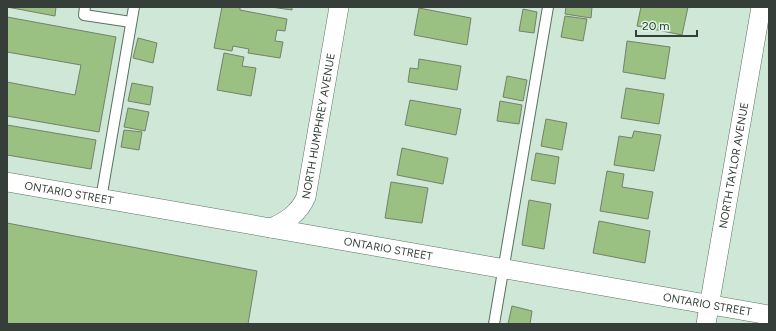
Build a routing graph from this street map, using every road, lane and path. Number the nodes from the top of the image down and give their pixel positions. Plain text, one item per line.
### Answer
1 (85, 7) edge
2 (134, 7) edge
3 (339, 7) edge
4 (548, 7) edge
5 (761, 7) edge
6 (131, 22) junction
7 (7, 182) edge
8 (101, 199) junction
9 (271, 228) junction
10 (503, 269) junction
11 (709, 305) junction
12 (769, 315) edge
13 (494, 324) edge
14 (706, 324) edge

1 - 6 lane
2 - 6 lane
3 - 9 street, NORTH HUMPHREY AVENUE
4 - 10 lane
5 - 11 street, NORTH TAYLOR AVENUE
6 - 8 lane
7 - 8 street, ONTARIO STREET
8 - 9 street, ONTARIO STREET
9 - 10 street, ONTARIO STREET
10 - 11 street, ONTARIO STREET
10 - 13 lane
11 - 12 street, ONTARIO STREET
11 - 14 street, NORTH TAYLOR AVENUE

